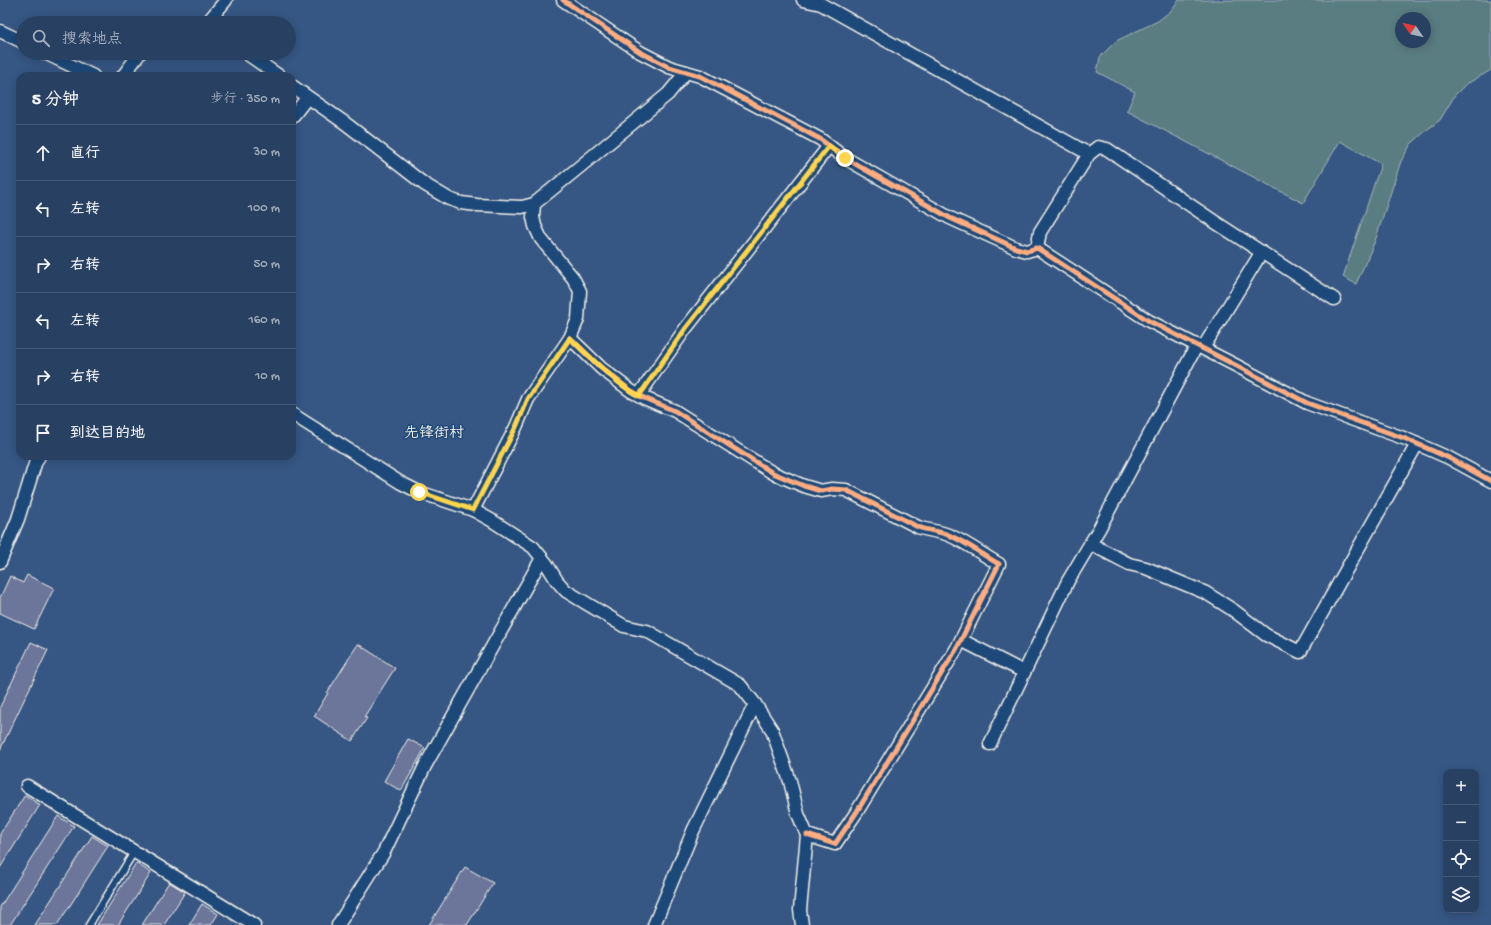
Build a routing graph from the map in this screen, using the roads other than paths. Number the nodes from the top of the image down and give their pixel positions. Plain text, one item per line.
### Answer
1 (226, 0) edge
2 (564, 0) edge
3 (803, 0) edge
4 (820, 2) edge
5 (213, 16) edge
6 (0, 31) edge
7 (16, 39) edge
8 (60, 60) edge
9 (135, 60) edge
10 (256, 60) edge
11 (85, 72) edge
12 (126, 72) edge
13 (273, 72) edge
14 (686, 72) junction
15 (296, 89) edge
16 (307, 98) junction
17 (296, 112) edge
18 (829, 146) junction
19 (1089, 154) junction
20 (534, 204) junction
21 (1037, 248) junction
22 (1262, 253) junction
23 (1334, 299) dead end
24 (570, 338) junction
25 (1200, 347) junction
26 (639, 396) junction
27 (296, 417) edge
28 (1417, 444) junction
29 (37, 460) edge
30 (1491, 481) edge
31 (473, 510) junction
32 (1091, 544) junction
33 (542, 558) junction
34 (0, 562) edge
35 (961, 640) junction
36 (1024, 672) junction
37 (755, 704) junction
38 (990, 744) dead end
39 (27, 786) dead end
40 (807, 835) junction
41 (134, 852) junction
42 (89, 925) edge
43 (254, 925) edge
44 (338, 925) edge
45 (654, 925) edge
46 (802, 925) edge

1 - 5 street
2 - 14 street
3 - 4 street
4 - 19 street
6 - 7 street
8 - 11 street
9 - 12 street
10 - 13 street
14 - 18 street
14 - 20 street
15 - 16 street
16 - 17 street
16 - 20 street
18 - 21 street
18 - 26 street
19 - 21 street
19 - 22 street
20 - 24 street
21 - 25 street
22 - 23 street
22 - 25 street
24 - 26 street
24 - 31 street
25 - 28 street
25 - 32 street
26 - 35 street
27 - 31 street
28 - 30 street
28 - 32 street
29 - 34 street
31 - 33 street
32 - 36 street
33 - 37 street
33 - 44 street
35 - 36 street
35 - 40 street
36 - 38 street
37 - 40 street
37 - 45 street
39 - 41 street
40 - 46 street
41 - 42 lane
41 - 43 street

